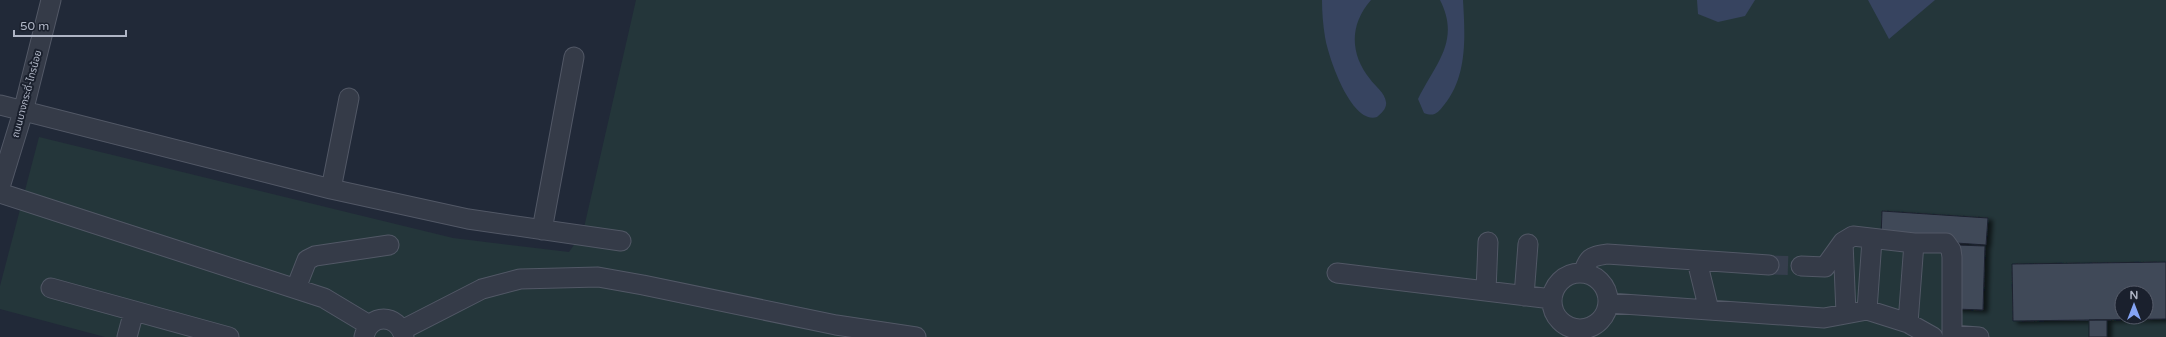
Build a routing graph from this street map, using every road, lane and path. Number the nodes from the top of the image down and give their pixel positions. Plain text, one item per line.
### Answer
1 (51, 0) edge
2 (574, 57) dead end
3 (349, 98) dead end
4 (0, 105) edge
5 (23, 112) junction
6 (0, 187) edge
7 (331, 189) junction
8 (0, 193) edge
9 (542, 230) junction
10 (1872, 240) junction
11 (621, 241) dead end
12 (1488, 242) dead end
13 (1843, 242) junction
14 (1914, 243) junction
15 (1528, 244) dead end
16 (389, 245) dead end
17 (1697, 261) junction
18 (1769, 265) tunnel mouth
19 (1801, 266) tunnel mouth
20 (1338, 272) dead end
21 (1582, 272) junction
22 (51, 288) dead end
23 (296, 288) junction
24 (1486, 291) junction
25 (1524, 296) junction
26 (1552, 299) junction
27 (1609, 303) junction
28 (1709, 310) junction
29 (1867, 310) junction
30 (134, 311) junction
31 (1846, 313) junction
32 (1908, 323) junction
33 (366, 331) edge
34 (1578, 333) edge
35 (403, 334) edge
36 (217, 336) edge
37 (1952, 336) edge
38 (127, 337) edge
39 (916, 337) edge
40 (1933, 337) edge
41 (1979, 337) edge

1 - 5 street, ถนนบางกระดี่-ไทรน้อย
2 - 9 street
3 - 7 street
4 - 5 street
5 - 6 street, ถนนบางกระดี่-ไทรน้อย
5 - 7 street
7 - 9 street
8 - 23 street
9 - 11 street
10 - 13 street
10 - 14 street
10 - 29 street
12 - 24 street
13 - 19 street
13 - 31 street
14 - 32 street
14 - 37 street
15 - 25 street
16 - 23 street
17 - 18 street
17 - 21 street
17 - 28 street
20 - 24 street
21 - 26 street
21 - 27 street
22 - 30 street
23 - 33 street
24 - 25 street
25 - 26 street
26 - 34 street
27 - 28 street
27 - 34 street
28 - 31 street
29 - 31 street
29 - 32 street
30 - 36 street
30 - 38 street
32 - 40 street
33 - 35 street
35 - 39 street
37 - 41 street

